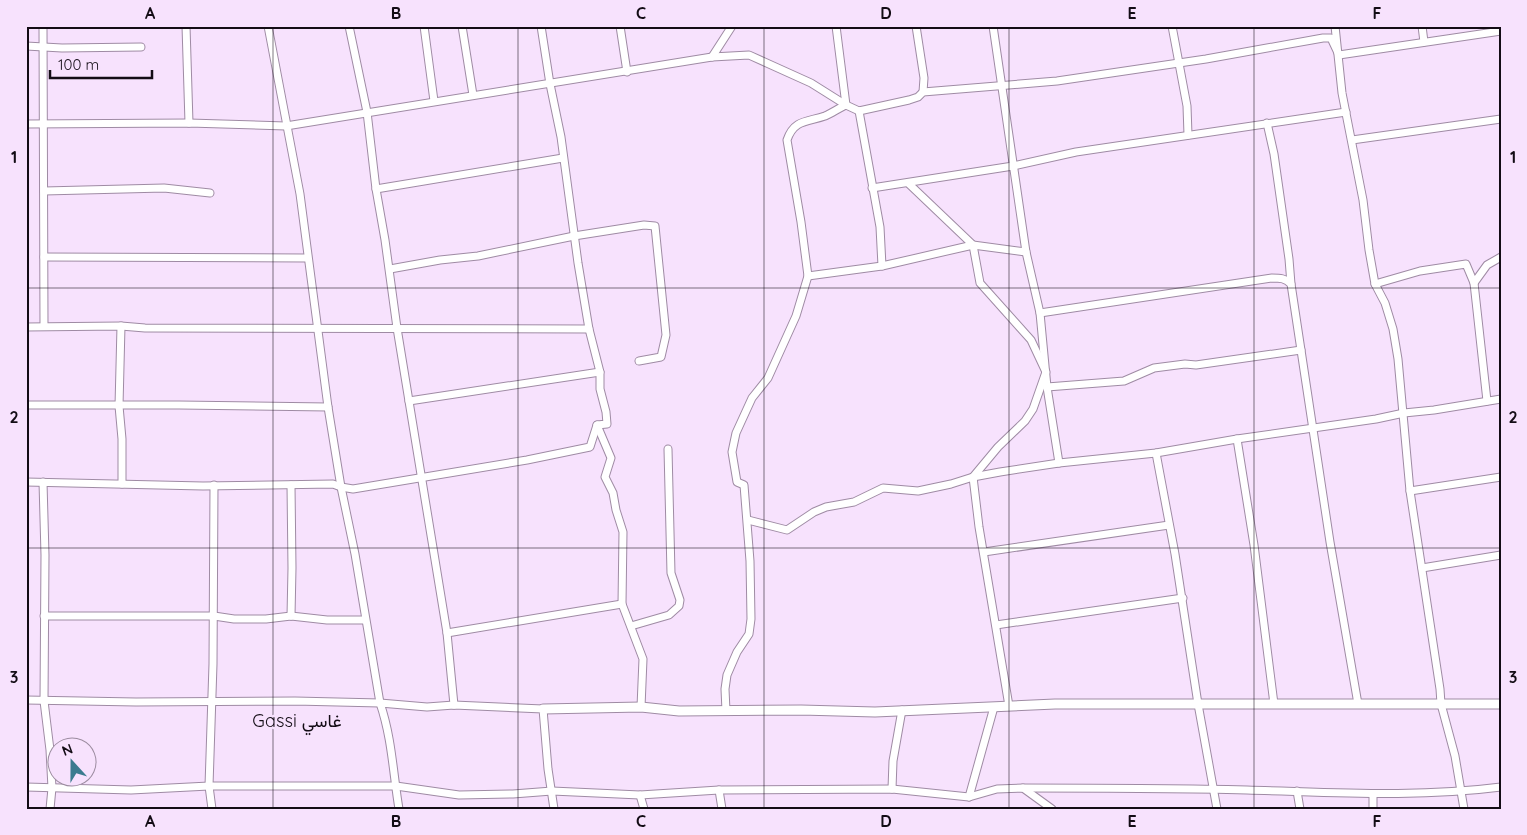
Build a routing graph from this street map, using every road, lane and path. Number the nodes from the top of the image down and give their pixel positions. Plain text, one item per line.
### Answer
1 (43, 26) edge
2 (186, 26) edge
3 (268, 26) edge
4 (349, 26) edge
5 (424, 26) edge
6 (462, 26) edge
7 (541, 26) edge
8 (620, 26) edge
9 (732, 26) edge
10 (836, 26) edge
11 (916, 26) edge
12 (993, 26) edge
13 (1172, 26) edge
14 (1335, 26) edge
15 (1422, 26) edge
16 (1490, 29) edge
17 (1501, 31) edge
18 (1424, 42) junction
19 (26, 46) edge
20 (43, 46) junction
21 (141, 47) dead end
22 (1339, 55) junction
23 (712, 57) junction
24 (1179, 62) junction
25 (627, 72) junction
26 (550, 84) junction
27 (1001, 86) junction
28 (923, 92) junction
29 (473, 95) junction
30 (434, 101) junction
31 (846, 105) junction
32 (859, 111) junction
33 (367, 112) junction
34 (1346, 112) junction
35 (1501, 119) edge
36 (189, 123) junction
37 (1267, 123) junction
38 (26, 124) edge
39 (45, 124) junction
40 (286, 126) junction
41 (1188, 135) junction
42 (1352, 140) junction
43 (563, 158) junction
44 (1014, 166) junction
45 (908, 183) junction
46 (872, 188) junction
47 (376, 189) junction
48 (44, 191) junction
49 (210, 193) dead end
50 (574, 236) junction
51 (974, 245) junction
52 (1026, 252) junction
53 (44, 257) junction
54 (1501, 257) edge
55 (307, 258) junction
56 (882, 266) junction
57 (390, 269) junction
58 (808, 276) junction
59 (1474, 283) junction
60 (1291, 284) junction
61 (1375, 284) junction
62 (1040, 313) junction
63 (44, 326) junction
64 (121, 326) junction
65 (26, 327) edge
66 (396, 328) junction
67 (318, 329) junction
68 (590, 329) junction
69 (1301, 350) junction
70 (639, 361) dead end
71 (600, 372) junction
72 (1046, 372) junction
73 (1047, 387) junction
74 (1501, 399) edge
75 (408, 401) junction
76 (1487, 401) junction
77 (26, 405) edge
78 (119, 406) junction
79 (328, 407) junction
80 (1404, 413) junction
81 (597, 425) junction
82 (1314, 428) junction
83 (1237, 439) junction
84 (668, 449) dead end
85 (1156, 453) junction
86 (1059, 463) junction
87 (973, 477) junction
88 (1501, 477) edge
89 (422, 478) junction
90 (26, 482) edge
91 (43, 482) junction
92 (122, 484) junction
93 (214, 485) junction
94 (291, 485) junction
95 (341, 487) junction
96 (1410, 491) junction
97 (748, 520) junction
98 (1169, 525) junction
99 (984, 552) junction
100 (1501, 555) edge
101 (1422, 568) junction
102 (1183, 598) junction
103 (622, 604) junction
104 (44, 616) junction
105 (214, 616) junction
106 (291, 616) junction
107 (365, 620) junction
108 (996, 625) junction
109 (631, 626) junction
110 (447, 633) junction
111 (26, 700) edge
112 (44, 701) junction
113 (212, 702) junction
114 (380, 703) junction
115 (1198, 704) junction
116 (1274, 704) junction
117 (1358, 704) junction
118 (1441, 704) junction
119 (1501, 704) edge
120 (454, 705) junction
121 (1008, 706) junction
122 (641, 707) junction
123 (994, 707) junction
124 (543, 709) junction
125 (902, 710) junction
126 (726, 711) junction
127 (49, 738) edge
128 (209, 786) junction
129 (396, 786) junction
130 (26, 787) edge
131 (1501, 787) edge
132 (48, 788) edge
133 (52, 788) joint
134 (892, 788) junction
135 (1022, 788) junction
136 (1212, 789) junction
137 (719, 790) junction
138 (552, 791) junction
139 (1297, 791) junction
140 (1462, 792) junction
141 (640, 794) junction
142 (1373, 794) junction
143 (969, 798) junction
144 (50, 809) edge
145 (212, 809) edge
146 (399, 809) edge
147 (554, 809) edge
148 (644, 809) edge
149 (722, 809) edge
150 (1052, 809) edge
151 (1217, 809) edge
152 (1300, 809) edge
153 (1373, 809) edge
154 (1464, 809) edge

1 - 20 street
2 - 36 street
3 - 40 street
4 - 33 street
5 - 30 street
6 - 29 street
7 - 26 street
8 - 25 street
9 - 23 street
10 - 31 street
11 - 28 street
12 - 27 street
13 - 24 street
14 - 22 street
15 - 18 street
16 - 17 street
16 - 18 street
18 - 22 street
19 - 20 street
20 - 21 street
20 - 39 street
22 - 24 street
22 - 34 street
23 - 25 street
23 - 31 street
24 - 27 street
24 - 41 street
25 - 26 street
26 - 29 street
26 - 43 street
27 - 28 street
27 - 44 street
28 - 32 street
29 - 30 street
30 - 33 street
31 - 32 street
31 - 58 street
32 - 46 street
33 - 40 street
33 - 47 street
34 - 37 street
34 - 42 street
35 - 42 street
36 - 39 street
36 - 40 street
37 - 41 street
37 - 60 street
38 - 39 street
39 - 48 street
40 - 55 street
41 - 44 street
42 - 61 street
43 - 47 street
43 - 50 street
44 - 45 street
44 - 52 street
45 - 46 street
45 - 51 street
46 - 56 street
47 - 57 street
48 - 49 street
48 - 53 street
50 - 57 street
50 - 68 street
50 - 70 street
51 - 52 street
51 - 56 street
51 - 72 street
52 - 62 street
53 - 55 street
53 - 63 street
54 - 59 street
55 - 67 street
56 - 58 street
57 - 66 street
58 - 97 street
59 - 61 street
59 - 76 street
60 - 62 street
60 - 69 street
61 - 80 street
62 - 72 street
63 - 64 street
63 - 65 street
64 - 67 street
64 - 78 street
66 - 67 street
66 - 68 street
66 - 75 street
67 - 79 street
68 - 71 street
69 - 73 street
69 - 82 street
71 - 75 street
71 - 81 street
72 - 73 street
72 - 87 street
73 - 86 street
74 - 76 street
75 - 89 street
76 - 80 street
77 - 78 street
78 - 79 street
78 - 92 street
79 - 95 street
80 - 82 street
80 - 96 street
81 - 89 street
81 - 103 street
82 - 83 street
82 - 117 street
83 - 85 street
83 - 116 street
84 - 109 street
85 - 86 street
85 - 98 street
86 - 87 street
87 - 97 street
87 - 99 street
88 - 96 street
89 - 95 street
89 - 110 street
90 - 91 street
91 - 92 street
91 - 104 street
92 - 93 street
93 - 94 street
93 - 105 street
94 - 95 street
94 - 106 street
95 - 107 street
96 - 101 street
97 - 126 street
98 - 99 street
98 - 102 street
99 - 108 street
100 - 101 street
101 - 118 street
102 - 108 street
102 - 115 street
103 - 109 street
103 - 110 street
104 - 105 street
104 - 112 street
105 - 106 street
105 - 113 street
106 - 107 street
107 - 114 street
108 - 121 street
109 - 122 street
110 - 120 street
111 - 112 street
112 - 113 street
112 - 127 street
113 - 114 street
113 - 128 street
114 - 120 street
114 - 129 street
115 - 116 street
115 - 121 street
115 - 136 street
116 - 117 street
117 - 118 street
118 - 119 street
118 - 140 street
120 - 124 street
121 - 123 street
122 - 124 street
122 - 126 street
123 - 125 street
123 - 143 street
124 - 138 street
125 - 126 street
125 - 134 street
128 - 129 street
128 - 133 street
128 - 145 street
129 - 138 street
129 - 146 street
130 - 132 street
131 - 140 street
133 - 144 street
134 - 137 street
134 - 143 street
135 - 136 street
135 - 143 street
135 - 150 street
136 - 139 street
136 - 151 street
137 - 141 street
137 - 149 street
138 - 141 street
138 - 147 street
139 - 142 street
139 - 152 street
140 - 142 street
140 - 154 street
141 - 148 street
142 - 153 street

